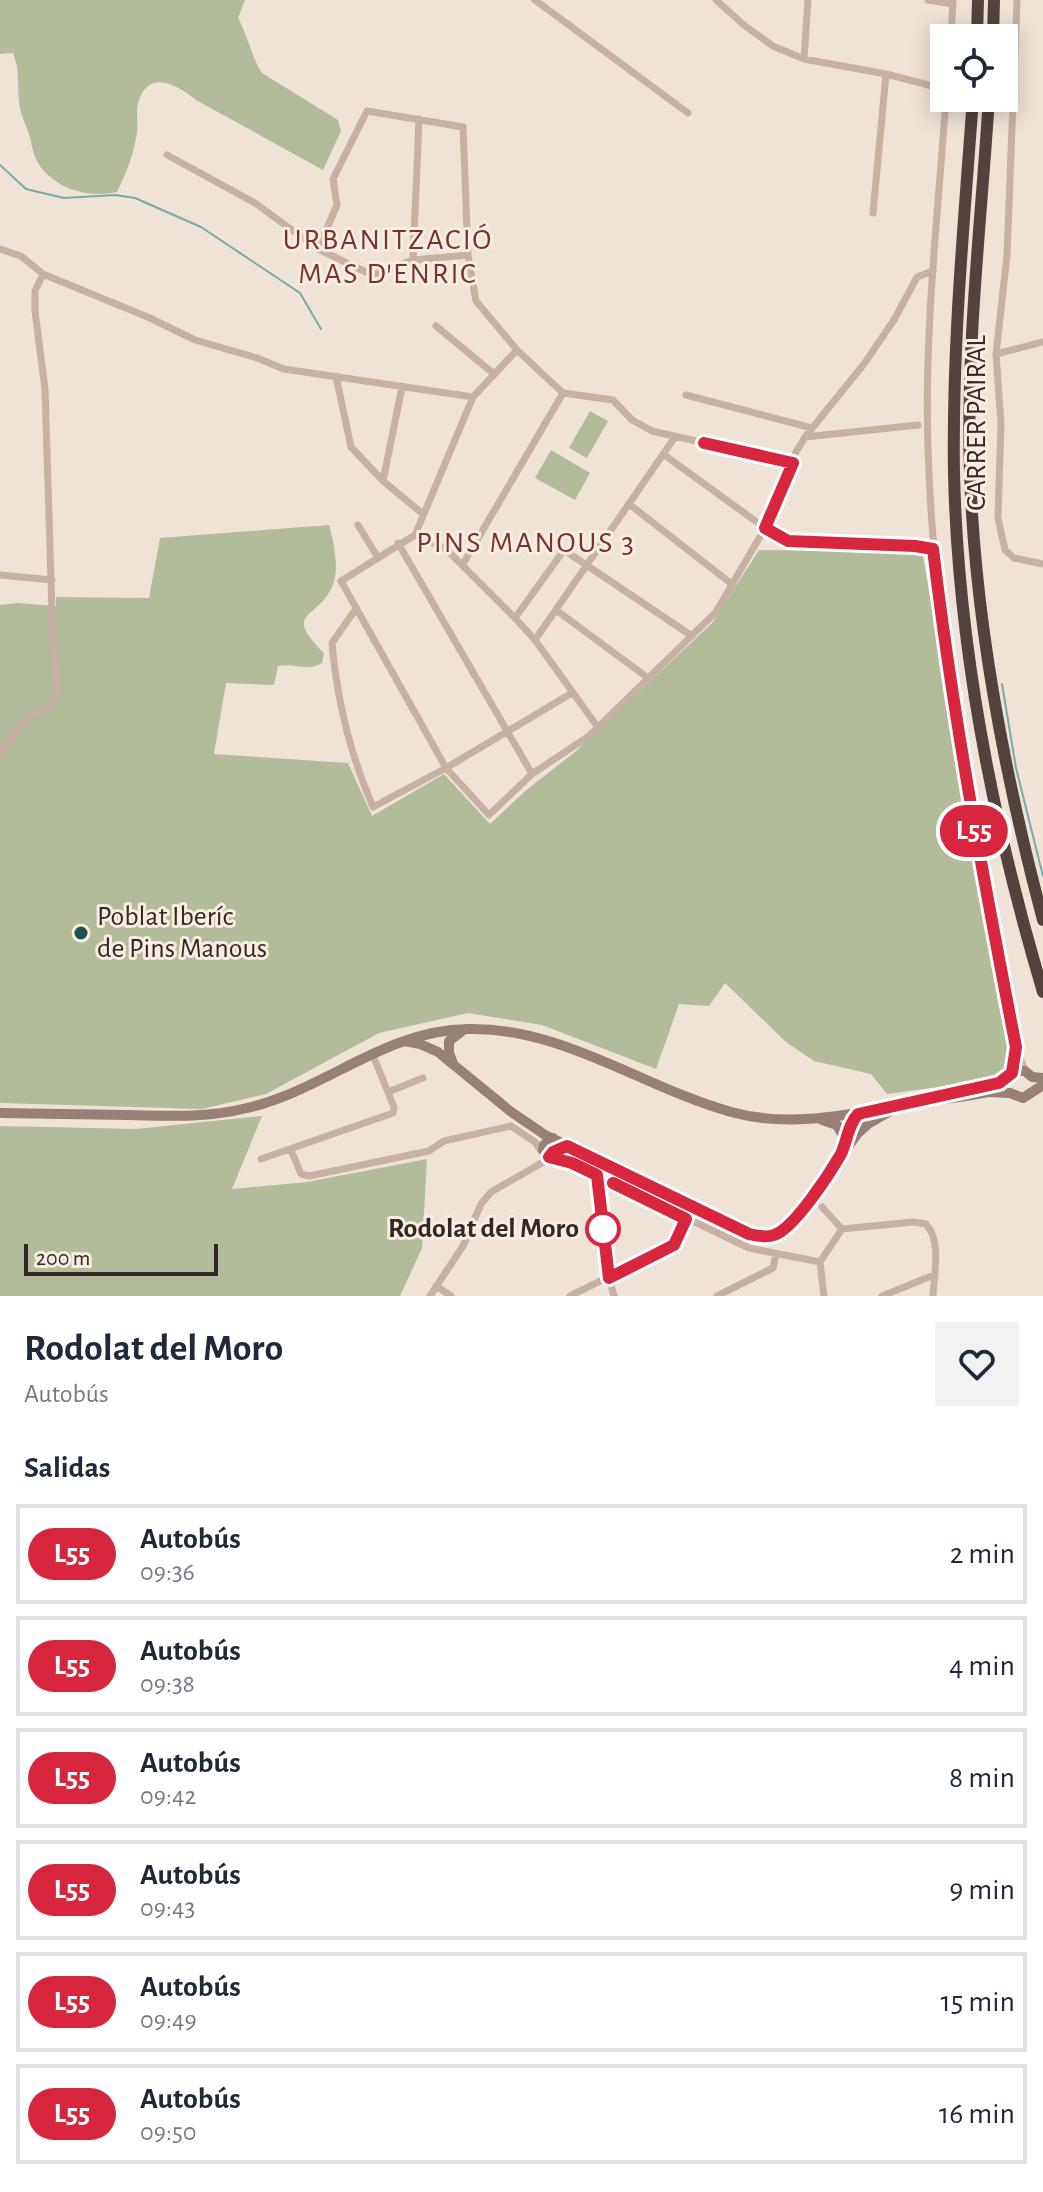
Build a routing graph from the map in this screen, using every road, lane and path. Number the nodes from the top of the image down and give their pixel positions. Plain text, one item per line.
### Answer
1 (535, 0) edge
2 (716, 0) edge
3 (808, 0) edge
4 (928, 0) edge
5 (978, 0) edge
6 (994, 0) edge
7 (1017, 0) edge
8 (953, 2) edge
9 (952, 24) edge
10 (977, 24) edge
11 (993, 24) edge
12 (804, 59) junction
13 (886, 74) junction
14 (930, 85) edge
15 (945, 112) edge
16 (972, 112) edge
17 (988, 112) edge
18 (688, 113) dead end
19 (419, 119) junction
20 (167, 155) dead end
21 (873, 213) dead end
22 (0, 249) edge
23 (318, 249) junction
24 (468, 255) junction
25 (413, 260) junction
26 (933, 271) junction
27 (43, 274) junction
28 (436, 326) dead end
29 (1043, 342) edge
30 (517, 350) junction
31 (996, 354) junction
32 (494, 374) junction
33 (336, 376) junction
34 (402, 387) junction
35 (563, 393) junction
36 (686, 395) dead end
37 (473, 397) junction
38 (918, 425) dead end
39 (812, 428) junction
40 (675, 437) junction
41 (805, 437) junction
42 (663, 454) junction
43 (793, 463) junction
44 (383, 481) junction
45 (629, 504) junction
46 (423, 514) junction
47 (358, 525) dead end
48 (765, 528) junction
49 (415, 535) junction
50 (398, 543) junction
51 (933, 549) junction
52 (377, 556) junction
53 (463, 564) junction
54 (1043, 564) edge
55 (587, 565) junction
56 (0, 575) edge
57 (52, 580) junction
58 (733, 585) junction
59 (355, 610) junction
60 (556, 610) junction
61 (515, 618) junction
62 (692, 636) junction
63 (535, 640) junction
64 (648, 678) junction
65 (572, 693) junction
66 (597, 726) junction
67 (506, 730) junction
68 (0, 752) edge
69 (446, 768) junction
70 (532, 774) junction
71 (1043, 920) edge
72 (1043, 992) edge
73 (402, 1041) junction
74 (441, 1041) junction
75 (1016, 1047) junction
76 (372, 1053) junction
77 (1010, 1076) junction
78 (1033, 1076) edge
79 (423, 1078) dead end
80 (1043, 1085) edge
81 (388, 1092) junction
82 (1031, 1092) junction
83 (1010, 1093) junction
84 (921, 1102) junction
85 (900, 1106) junction
86 (862, 1111) junction
87 (0, 1113) edge
88 (816, 1119) junction
89 (846, 1141) junction
90 (291, 1150) junction
91 (547, 1152) junction
92 (840, 1155) junction
93 (261, 1159) dead end
94 (597, 1175) junction
95 (822, 1207) dead end
96 (686, 1219) junction
97 (842, 1229) junction
98 (776, 1254) junction
99 (820, 1262) junction
100 (934, 1275) junction
101 (609, 1278) junction
102 (436, 1286) junction
103 (430, 1296) edge
104 (451, 1296) edge
105 (570, 1296) edge
106 (614, 1296) edge
107 (717, 1296) edge
108 (824, 1296) edge
109 (882, 1296) edge
110 (933, 1296) edge

1 - 18 street
2 - 12 street
3 - 12 street
4 - 8 street
5 - 10 highway
6 - 11 highway
7 - 31 street, CARRER PAIRAL
8 - 9 street
12 - 13 street
13 - 14 street
13 - 21 street
15 - 26 street
16 - 72 highway
17 - 71 highway
19 - 23 street
19 - 24 street
19 - 25 street
20 - 23 street
22 - 27 street
23 - 25 street
24 - 25 street
24 - 30 street
26 - 39 street
26 - 51 street
27 - 33 street
27 - 57 street
28 - 32 street
29 - 31 street
30 - 32 street
30 - 35 street
31 - 54 street, CARRER PAIRAL
32 - 37 street
33 - 34 street
33 - 44 street
34 - 37 street
34 - 44 street
35 - 40 street
35 - 53 street
36 - 39 street
37 - 46 street
38 - 41 street
39 - 41 street
40 - 42 street
40 - 43 street
41 - 43 street
42 - 45 street
42 - 48 street
43 - 48 street
44 - 46 street
45 - 55 street
45 - 58 street
46 - 49 street
47 - 52 street
48 - 51 street
48 - 58 street
49 - 50 street
49 - 53 street
50 - 52 street
50 - 67 street
51 - 75 street
52 - 59 street
53 - 61 street
55 - 60 street
55 - 61 street
55 - 62 street
56 - 57 street
57 - 68 street
58 - 62 street
59 - 69 street
59 - 69 street
60 - 63 street
60 - 64 street
61 - 63 street
62 - 64 street
63 - 65 street
64 - 66 street
65 - 66 street
65 - 67 street
66 - 70 street
67 - 69 street
67 - 70 street
69 - 70 street
73 - 74 main road
73 - 74 main road
73 - 76 main road
74 - 88 main road
74 - 91 main road
75 - 77 street
75 - 78 street
76 - 81 street
76 - 87 main road
77 - 78 main road
77 - 83 main road
77 - 84 main road
78 - 82 main road
79 - 81 street
80 - 82 main road
81 - 90 street
82 - 83 main road
83 - 84 main road
84 - 85 main road
85 - 86 main road
85 - 92 main road
86 - 88 main road
86 - 89 main road
88 - 89 main road
89 - 92 main road
90 - 91 street
90 - 93 street
91 - 92 main road
91 - 94 street
91 - 102 street
94 - 96 street
94 - 101 street
95 - 97 street
96 - 98 street
96 - 101 street
97 - 99 street
97 - 100 street
98 - 99 street
98 - 107 street
99 - 108 street
100 - 109 street
100 - 110 street
101 - 105 street
101 - 106 street
102 - 103 street
102 - 104 street

